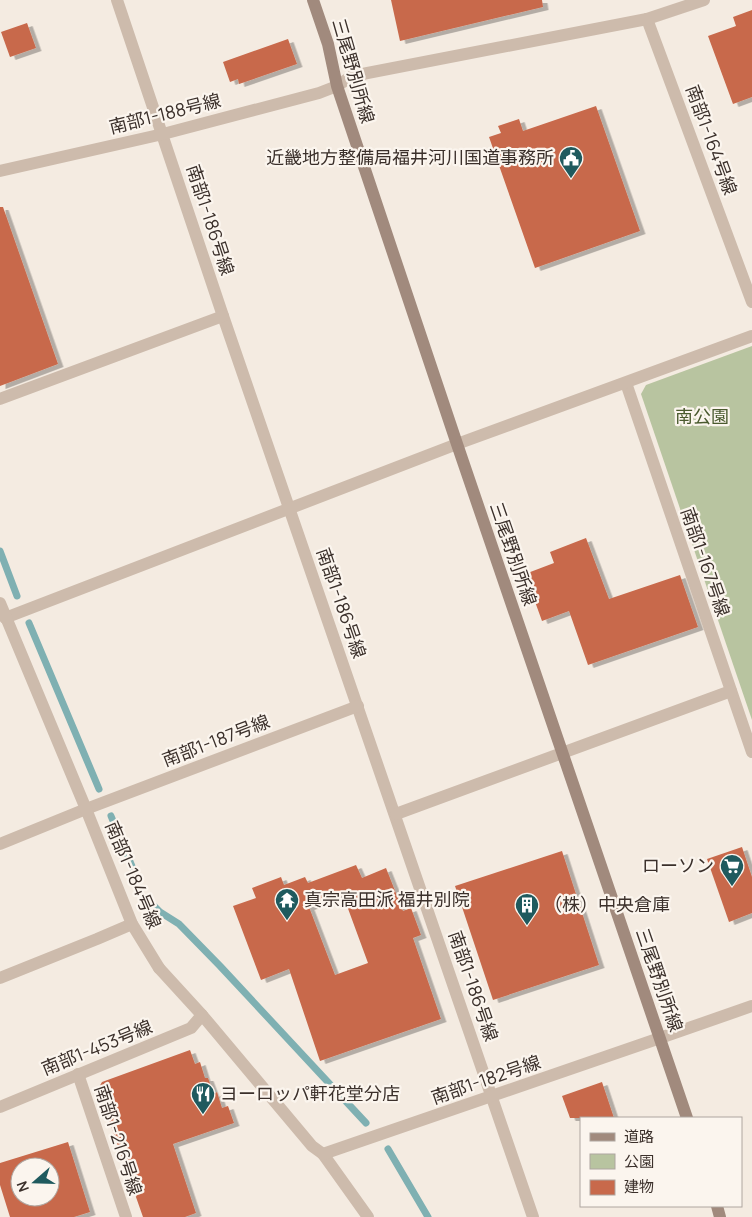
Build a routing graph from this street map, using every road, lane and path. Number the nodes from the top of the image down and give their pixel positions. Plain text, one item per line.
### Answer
1 (117, 0) edge
2 (313, 0) edge
3 (704, 0) edge
4 (647, 19) junction
5 (337, 86) junction
6 (163, 134) junction
7 (0, 171) edge
8 (752, 302) edge
9 (223, 316) junction
10 (752, 336) edge
11 (626, 383) junction
12 (0, 399) edge
13 (457, 444) junction
14 (290, 509) junction
15 (0, 603) edge
16 (5, 618) junction
17 (731, 691) junction
18 (358, 706) junction
19 (752, 752) edge
20 (563, 754) junction
21 (86, 810) junction
22 (396, 814) junction
23 (0, 844) edge
24 (132, 924) junction
25 (0, 978) edge
26 (752, 1006) edge
27 (202, 1015) junction
28 (660, 1038) junction
29 (78, 1074) junction
30 (492, 1097) junction
31 (0, 1107) edge
32 (687, 1117) edge
33 (323, 1154) junction
34 (126, 1217) edge
35 (368, 1217) edge
36 (533, 1217) edge

1 - 6 street, 南部1-186号線
2 - 5 main road, 三尾野別所線
3 - 4 street, 南部1-188号線
4 - 5 street, 南部1-188号線
4 - 8 street, 南部1-164号線
5 - 6 street, 南部1-188号線
5 - 13 main road, 三尾野別所線
6 - 7 street, 南部1-188号線
6 - 9 street, 南部1-186号線
9 - 12 street
9 - 14 street, 南部1-186号線
10 - 11 street
11 - 13 street
11 - 17 street, 南部1-167号線
13 - 14 street
13 - 20 main road, 三尾野別所線
14 - 16 street
14 - 18 street, 南部1-186号線
15 - 16 street, 南部1-184号線
16 - 21 street, 南部1-184号線
17 - 19 street, 南部1-167号線
17 - 20 street
18 - 21 street, 南部1-187号線
18 - 22 street, 南部1-186号線
20 - 22 street
20 - 28 main road, 三尾野別所線
21 - 23 street, 南部1-187号線
21 - 24 street, 南部1-184号線
22 - 30 street, 南部1-186号線
24 - 25 street
24 - 27 street, 南部1-184号線
26 - 28 street, 南部1-182号線
27 - 29 street, 南部1-453号線
27 - 33 street, 南部1-184号線
28 - 30 street, 南部1-182号線
28 - 32 main road, 三尾野別所線
29 - 31 street, 南部1-453号線
29 - 34 street, 南部1-216号線
30 - 33 street, 南部1-182号線
30 - 36 street, 南部1-186号線
33 - 35 street, 南部1-184号線

